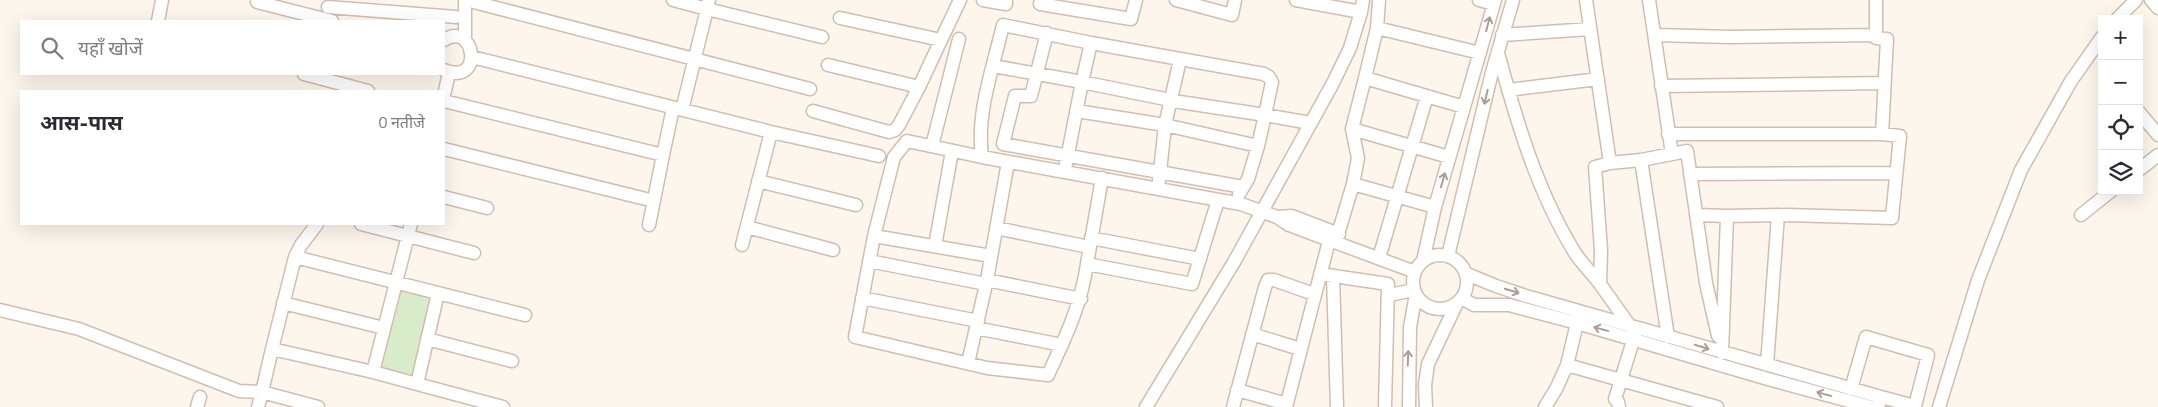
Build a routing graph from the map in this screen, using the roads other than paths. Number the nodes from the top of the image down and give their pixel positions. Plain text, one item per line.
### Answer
1 (162, 0) edge
2 (457, 0) edge
3 (466, 0) edge
4 (672, 0) edge
5 (960, 0) edge
6 (983, 0) edge
7 (1006, 0) edge
8 (1041, 0) edge
9 (1136, 0) edge
10 (1176, 0) edge
11 (1235, 0) edge
12 (1296, 0) edge
13 (1379, 0) edge
14 (1479, 0) edge
15 (1513, 0) edge
16 (1586, 0) edge
17 (1649, 0) edge
18 (1876, 0) edge
19 (2136, 0) edge
20 (257, 2) dead end
21 (1494, 2) edge
22 (708, 4) edge
23 (1362, 6) edge
24 (329, 12) edge
25 (2121, 15) edge
26 (456, 17) junction
27 (840, 18) dead end
28 (158, 20) edge
29 (1376, 28) junction
30 (1590, 29) junction
31 (1047, 33) junction
32 (1502, 35) junction
33 (1655, 35) junction
34 (1876, 35) junction
35 (822, 37) dead end
36 (454, 39) edge
37 (960, 39) dead end
38 (941, 40) junction
39 (2098, 42) edge
40 (1091, 43) junction
41 (1480, 53) junction
42 (1498, 53) junction
43 (472, 57) junction
44 (694, 60) junction
45 (1180, 60) junction
46 (828, 65) dead end
47 (993, 66) junction
48 (1475, 67) junction
49 (446, 71) edge
50 (1492, 72) junction
51 (1036, 73) junction
52 (308, 75) edge
53 (444, 75) edge
54 (1365, 78) junction
55 (1598, 79) junction
56 (1082, 82) junction
57 (1885, 83) junction
58 (1660, 86) junction
59 (919, 87) junction
60 (810, 89) dead end
61 (364, 90) edge
62 (438, 90) edge
63 (444, 90) edge
64 (1508, 90) junction
65 (1427, 96) junction
66 (445, 101) edge
67 (1172, 101) junction
68 (1464, 106) junction
69 (677, 109) junction
70 (813, 111) dead end
71 (1077, 111) junction
72 (1265, 115) junction
73 (2143, 117) edge
74 (1310, 123) junction
75 (1166, 125) junction
76 (1352, 129) junction
77 (771, 132) junction
78 (1668, 134) junction
79 (1882, 134) junction
80 (2158, 135) edge
81 (1003, 144) junction
82 (932, 146) junction
83 (1258, 146) junction
84 (1413, 146) junction
85 (445, 149) edge
86 (952, 151) junction
87 (1672, 154) junction
88 (663, 155) junction
89 (1068, 155) junction
90 (2158, 155) edge
91 (879, 156) dead end
92 (982, 157) junction
93 (1449, 157) junction
94 (1641, 160) junction
95 (1006, 161) junction
96 (1610, 163) junction
97 (2143, 167) edge
98 (1064, 171) junction
99 (1896, 173) junction
100 (1160, 174) junction
101 (1690, 174) junction
102 (1102, 178) junction
103 (758, 181) junction
104 (1353, 184) junction
105 (1243, 187) junction
106 (1157, 189) junction
107 (2106, 195) edge
108 (1398, 196) junction
109 (445, 197) edge
110 (1218, 200) junction
111 (654, 201) junction
112 (1234, 202) junction
113 (856, 205) dead end
114 (1435, 207) junction
115 (487, 208) dead end
116 (1263, 211) junction
117 (1696, 215) junction
118 (1778, 215) junction
119 (2081, 215) dead end
120 (1727, 216) junction
121 (316, 225) edge
122 (369, 225) edge
123 (649, 225) dead end
124 (747, 228) junction
125 (996, 228) junction
126 (409, 230) edge
127 (1333, 235) junction
128 (874, 236) junction
129 (1090, 243) junction
130 (742, 245) dead end
131 (934, 246) junction
132 (833, 250) dead end
133 (1381, 251) junction
134 (474, 253) dead end
135 (991, 256) junction
136 (1448, 256) junction
137 (295, 258) junction
138 (1200, 259) junction
139 (869, 261) junction
140 (1087, 264) junction
141 (1418, 267) junction
142 (1320, 274) junction
143 (1467, 274) junction
144 (1333, 276) junction
145 (986, 282) junction
146 (396, 283) junction
147 (1600, 284) junction
148 (1415, 292) junction
149 (438, 293) junction
150 (1314, 294) junction
151 (1389, 295) junction
152 (862, 298) junction
153 (1081, 299) junction
154 (1460, 302) junction
155 (283, 303) junction
156 (0, 310) edge
157 (525, 314) dead end
158 (1579, 317) junction
159 (977, 325) junction
160 (384, 328) junction
161 (1634, 331) junction
162 (1252, 334) junction
163 (1668, 337) junction
164 (427, 339) junction
165 (1062, 345) junction
166 (272, 349) junction
167 (1300, 349) junction
168 (1722, 353) junction
169 (512, 361) dead end
170 (968, 364) junction
171 (1567, 365) junction
172 (1767, 365) junction
173 (373, 372) junction
174 (1620, 380) junction
175 (417, 384) junction
176 (1851, 389) junction
177 (1237, 390) junction
178 (262, 392) junction
179 (1879, 402) edge
180 (1614, 404) edge
181 (1286, 406) edge
182 (1710, 406) edge
183 (258, 407) edge
184 (318, 407) edge
185 (503, 407) edge
186 (1146, 407) edge
187 (1233, 407) edge
188 (1336, 407) edge
189 (1385, 407) edge
190 (1409, 407) edge
191 (1426, 407) edge
192 (1545, 407) edge
193 (1872, 407) edge
194 (1939, 407) edge

1 - 28 street
2 - 26 street
3 - 36 street
3 - 44 street
4 - 22 street
5 - 38 street
6 - 7 street
8 - 9 street
10 - 11 street
12 - 23 street
13 - 29 street
14 - 21 street
15 - 32 street
16 - 30 street
17 - 33 street
18 - 34 street
19 - 25 street
20 - 24 street
41 -> 21 street
22 - 35 street
22 - 44 street
23 - 74 street
24 - 26 street
26 - 36 street
27 - 38 street
29 - 41 street
29 - 54 street
30 - 32 street
30 - 55 street
31 - 40 street
31 - 47 street
31 - 51 street
32 - 42 street
33 - 34 street
33 - 58 street
34 - 57 street
36 - 43 street
37 - 82 street
38 - 59 street
39 - 194 street
40 - 45 street
40 - 56 street
41 - 48 street
42 - 50 street
42 - 64 street
43 - 49 street
43 - 69 street
44 - 60 street
44 - 69 street
45 - 67 street
45 - 72 street
46 - 59 street
47 - 51 street
47 - 92 street
48 - 50 street
48 - 68 street
49 - 63 street
50 -> 136 street
51 - 56 street
51 - 81 street
52 - 61 street
53 - 62 street
54 - 65 street
54 - 76 street
55 - 64 street
55 - 96 street
56 - 67 street
56 - 71 street
57 - 58 street
57 - 79 street
58 - 78 street
59 - 70 street
64 - 147 street
65 - 68 street
65 - 84 street
66 - 88 street
67 - 72 street
67 - 75 street
68 - 93 street
69 - 77 street
69 - 88 street
71 - 75 street
71 - 89 street
72 - 74 street
72 - 83 street
73 - 80 street
74 - 116 street
75 - 83 street
75 - 100 street
76 - 84 street
76 - 104 street
77 - 91 street
77 - 103 street
78 - 79 street
78 - 87 street
79 - 99 street
81 - 89 street
81 - 95 street
82 - 86 street
82 - 128 street
83 - 105 street
84 - 93 street
84 - 108 street
85 - 111 street
86 - 92 street
86 - 131 street
87 - 94 street
87 - 101 street
88 - 111 street
89 - 98 street
89 - 100 street
90 - 97 street
92 - 95 street
114 -> 93 street
94 - 96 street
94 - 163 street
95 - 98 street
95 - 125 street
96 - 147 street
98 - 102 street
99 - 101 street
99 - 118 street
100 - 105 street
100 - 106 street
101 - 117 street
102 - 106 street
102 - 129 street
103 - 113 street
103 - 124 street
104 - 108 street
104 - 127 street
105 - 112 street
106 - 110 street
107 - 119 street
108 - 114 street
108 - 133 street
109 - 115 street
110 - 112 street
110 - 138 street
111 - 123 street
112 - 116 street
114 - 141 street
116 - 127 street
116 - 186 street
117 - 120 street
117 - 168 street
118 - 120 street
118 - 172 street
120 - 168 street
121 - 137 street
122 - 126 street
124 - 130 street
124 - 132 street
125 - 129 street
125 - 135 street
126 - 134 street
126 - 146 street
127 - 133 street
127 - 141 street
127 - 142 street
128 - 131 street
128 - 139 street
129 - 138 street
129 - 140 street
131 - 135 street
133 - 141 street
135 - 145 street
136 - 141 street
136 - 143 street
137 - 146 street
137 - 155 street
138 - 140 street
139 - 145 street
139 - 152 street
140 - 153 street
141 - 148 street
142 - 144 street
142 - 150 street
143 - 154 street
143 -> 158 street
144 - 151 street
144 - 188 street
145 - 153 street
145 - 159 street
146 - 149 street
146 - 160 street
147 - 161 street
148 - 151 street
148 - 154 street
190 -> 148 street
149 - 157 street
149 - 164 street
150 - 162 street
150 - 167 street
151 - 189 street
152 - 159 street
152 - 170 street
153 - 165 street
154 - 158 street
154 - 191 street
155 - 160 street
155 - 166 street
156 - 178 street
158 - 161 street
158 - 171 street
159 - 165 street
159 - 170 street
160 - 173 street
161 - 163 street
161 - 174 street
193 -> 161 street
162 - 167 street
162 - 177 street
163 -> 168 street
164 - 169 street
164 - 175 street
165 - 170 street
166 - 173 street
166 - 178 street
167 - 181 street
168 - 172 street
171 - 174 street
171 - 192 street
172 - 176 street
173 - 175 street
174 - 180 street
174 - 182 street
175 - 185 street
176 - 179 street
176 - 179 street
177 - 181 street
177 - 187 street
178 - 183 street
178 - 184 street

